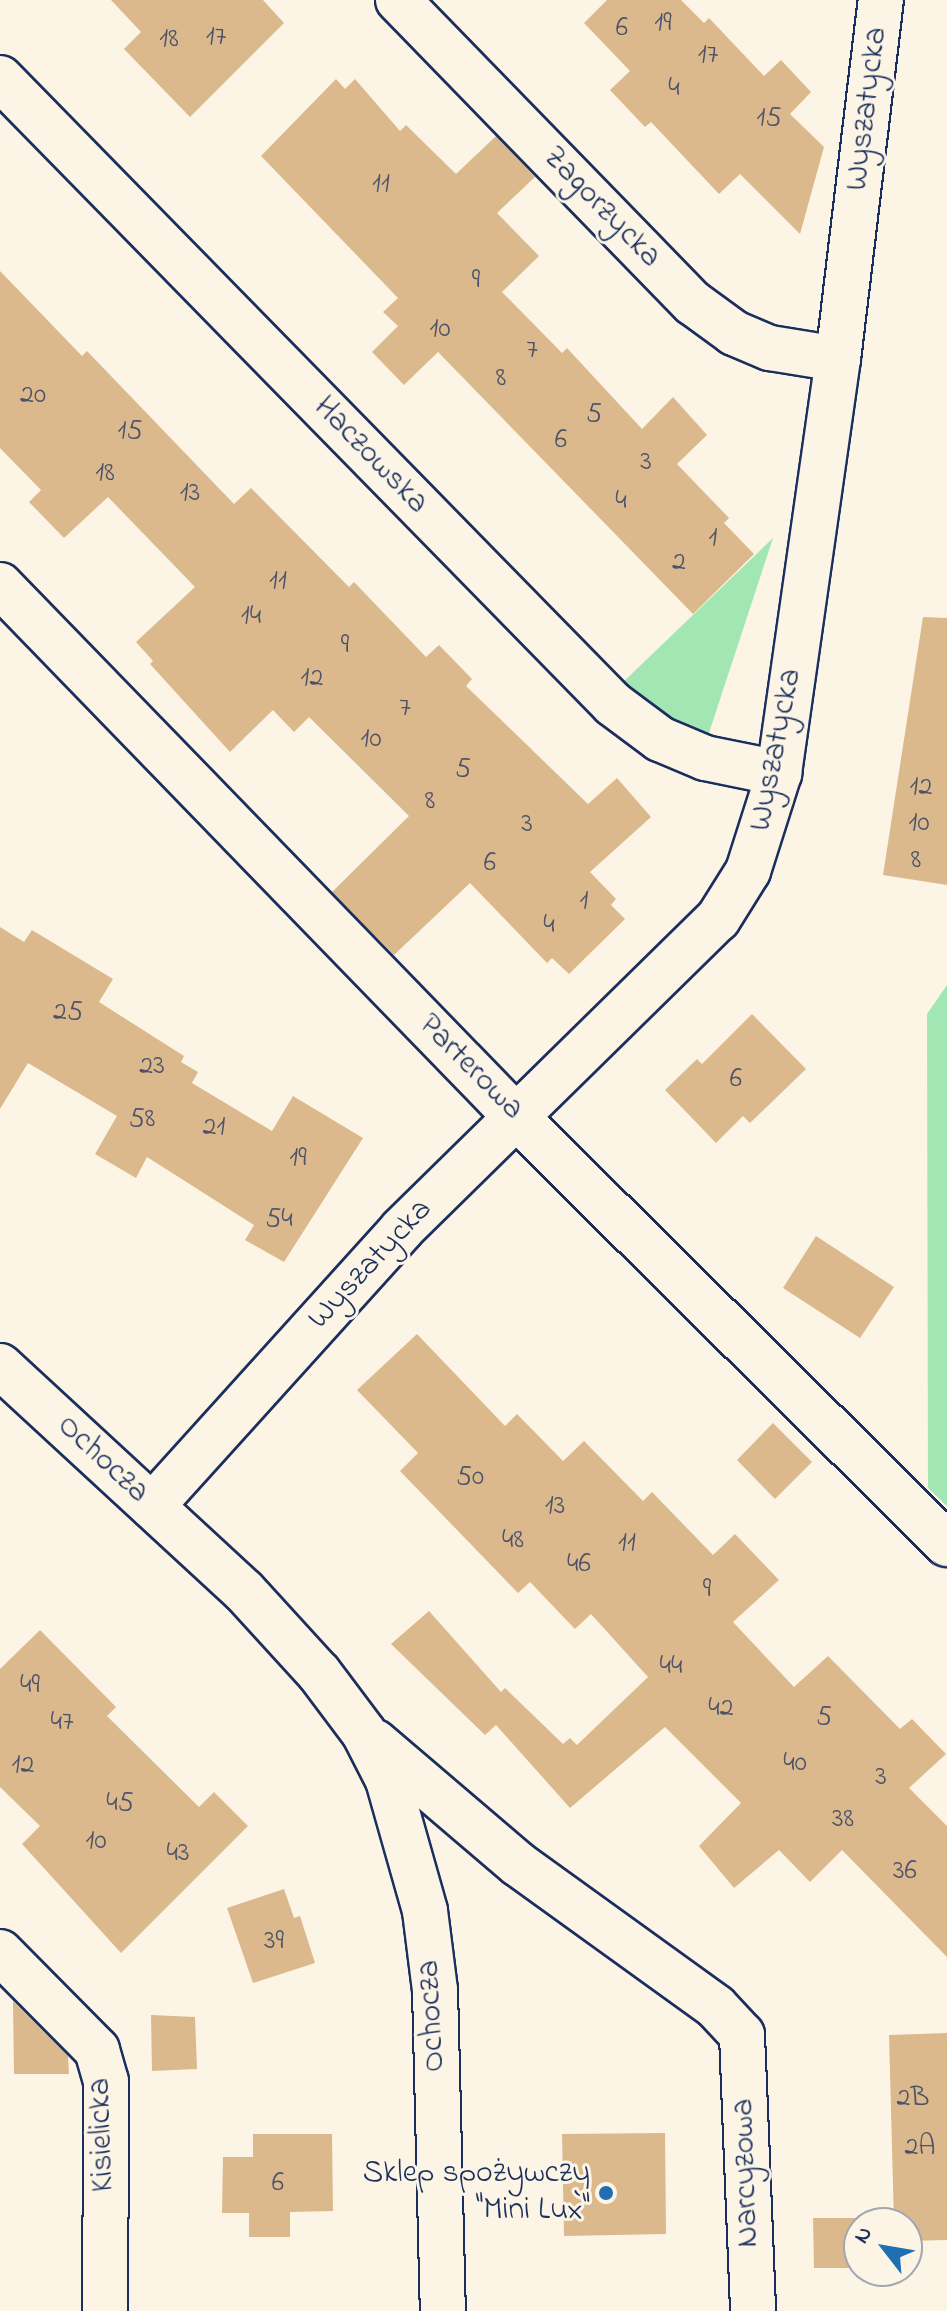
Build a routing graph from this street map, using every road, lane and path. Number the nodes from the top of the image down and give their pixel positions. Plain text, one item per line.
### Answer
1 (398, 0) edge
2 (881, 0) edge
3 (0, 78) edge
4 (838, 359) junction
5 (0, 585) edge
6 (779, 773) junction
7 (516, 1117) junction
8 (0, 1366) edge
9 (152, 1506) junction
10 (947, 1544) edge
11 (364, 1733) junction
12 (0, 1952) edge
13 (742, 2035) joint
14 (105, 2311) edge
15 (443, 2311) edge
16 (753, 2311) edge

1 - 4 street, Zagorzycka
2 - 4 street, Wyszatycka
3 - 6 street, Haczowska
4 - 6 street, Wyszatycka
5 - 7 street, Parterowa
6 - 7 street, Wyszatycka
7 - 9 street, Wyszatycka
7 - 10 street, Parterowa
8 - 9 street, Ochocza
9 - 11 street, Ochocza
11 - 13 street, Ochocza
11 - 15 street, Ochocza
12 - 14 street, Kisielicka
13 - 16 street, Narcyzowa

